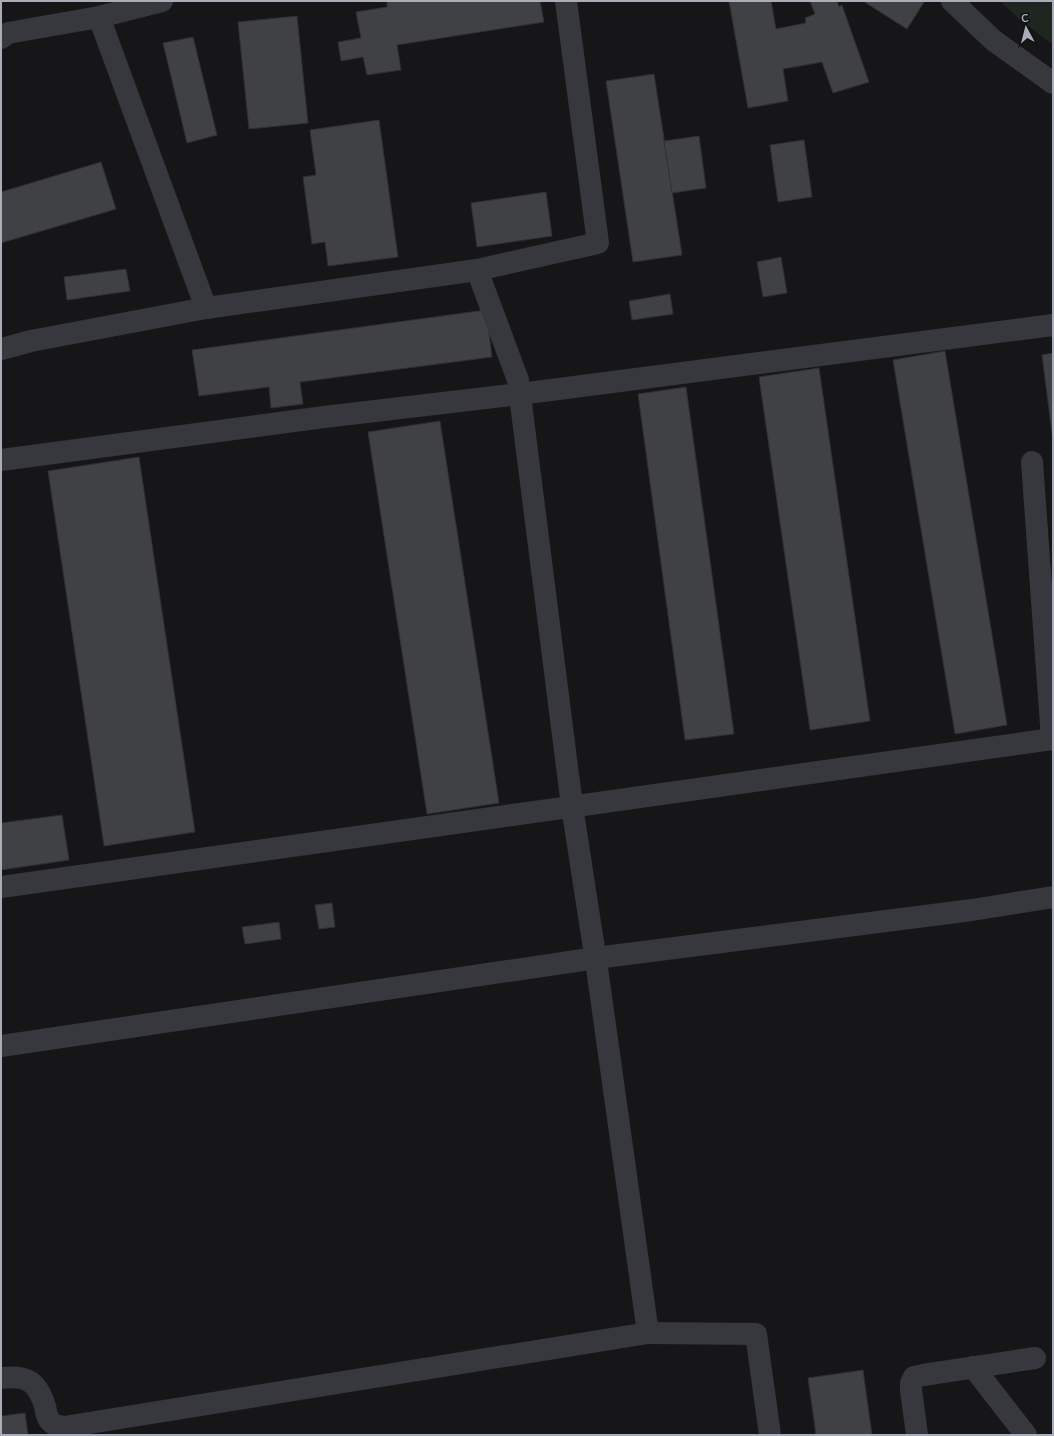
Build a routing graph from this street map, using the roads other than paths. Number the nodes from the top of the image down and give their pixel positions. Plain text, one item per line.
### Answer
1 (162, 1) edge
2 (566, 1) edge
3 (952, 1) edge
4 (99, 17) junction
5 (1, 38) edge
6 (1053, 83) edge
7 (477, 270) junction
8 (206, 308) junction
9 (1053, 325) edge
10 (1, 349) edge
11 (520, 394) junction
12 (1, 460) edge
13 (1032, 462) dead end
14 (572, 806) junction
15 (1, 887) edge
16 (1053, 897) edge
17 (596, 958) junction
18 (1, 1046) edge
19 (648, 1333) junction
20 (1036, 1358) dead end
21 (973, 1367) junction
22 (1, 1378) edge
23 (770, 1435) edge
24 (917, 1435) edge
25 (1026, 1435) edge

1 - 4 street
2 - 7 street
3 - 6 street
4 - 5 street
4 - 8 street
7 - 8 street
7 - 11 street
8 - 10 street
9 - 11 street
11 - 12 street
11 - 14 street
13 - 14 street
14 - 15 street
14 - 17 street
16 - 17 street
17 - 18 street
17 - 19 street
19 - 22 street
19 - 23 street
20 - 21 street
21 - 24 street
21 - 25 street

